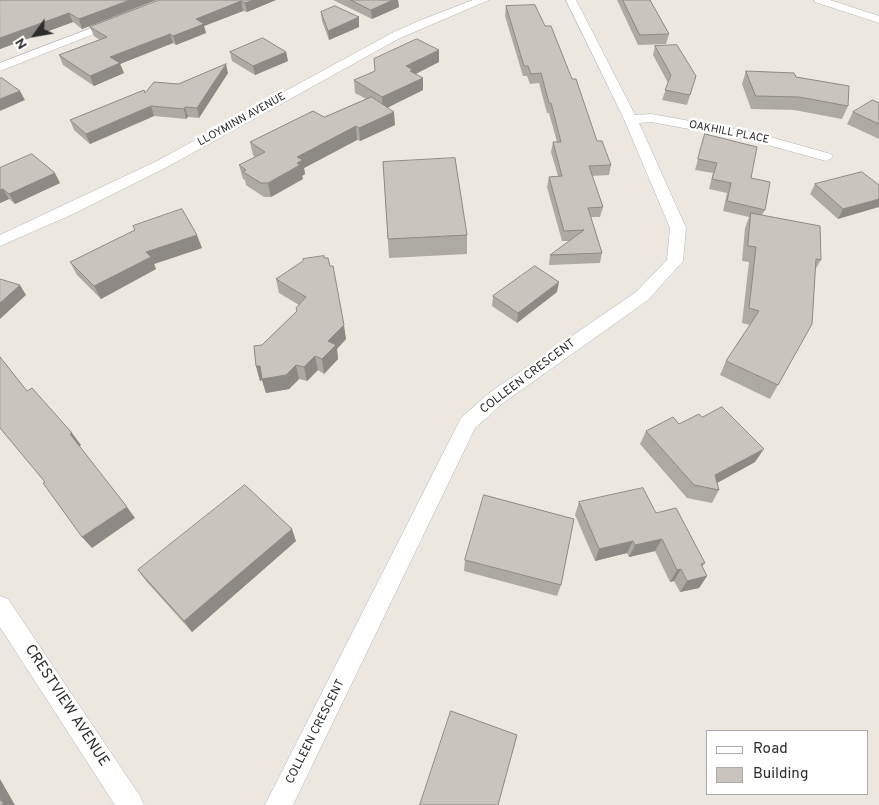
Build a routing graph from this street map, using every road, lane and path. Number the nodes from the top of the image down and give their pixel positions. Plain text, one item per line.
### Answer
1 (484, 0) edge
2 (571, 0) edge
3 (819, 0) edge
4 (126, 18) edge
5 (879, 20) edge
6 (0, 67) edge
7 (630, 119) junction
8 (826, 157) dead end
9 (0, 241) edge
10 (0, 607) edge
11 (131, 805) edge
12 (278, 805) edge

1 - 9 street, LLOYMINN AVENUE
2 - 7 street, COLLEEN CRESCENT
3 - 5 street
4 - 6 street
7 - 8 street, OAKHILL PLACE
7 - 12 street, COLLEEN CRESCENT
10 - 11 street, CRESTVIEW AVENUE

